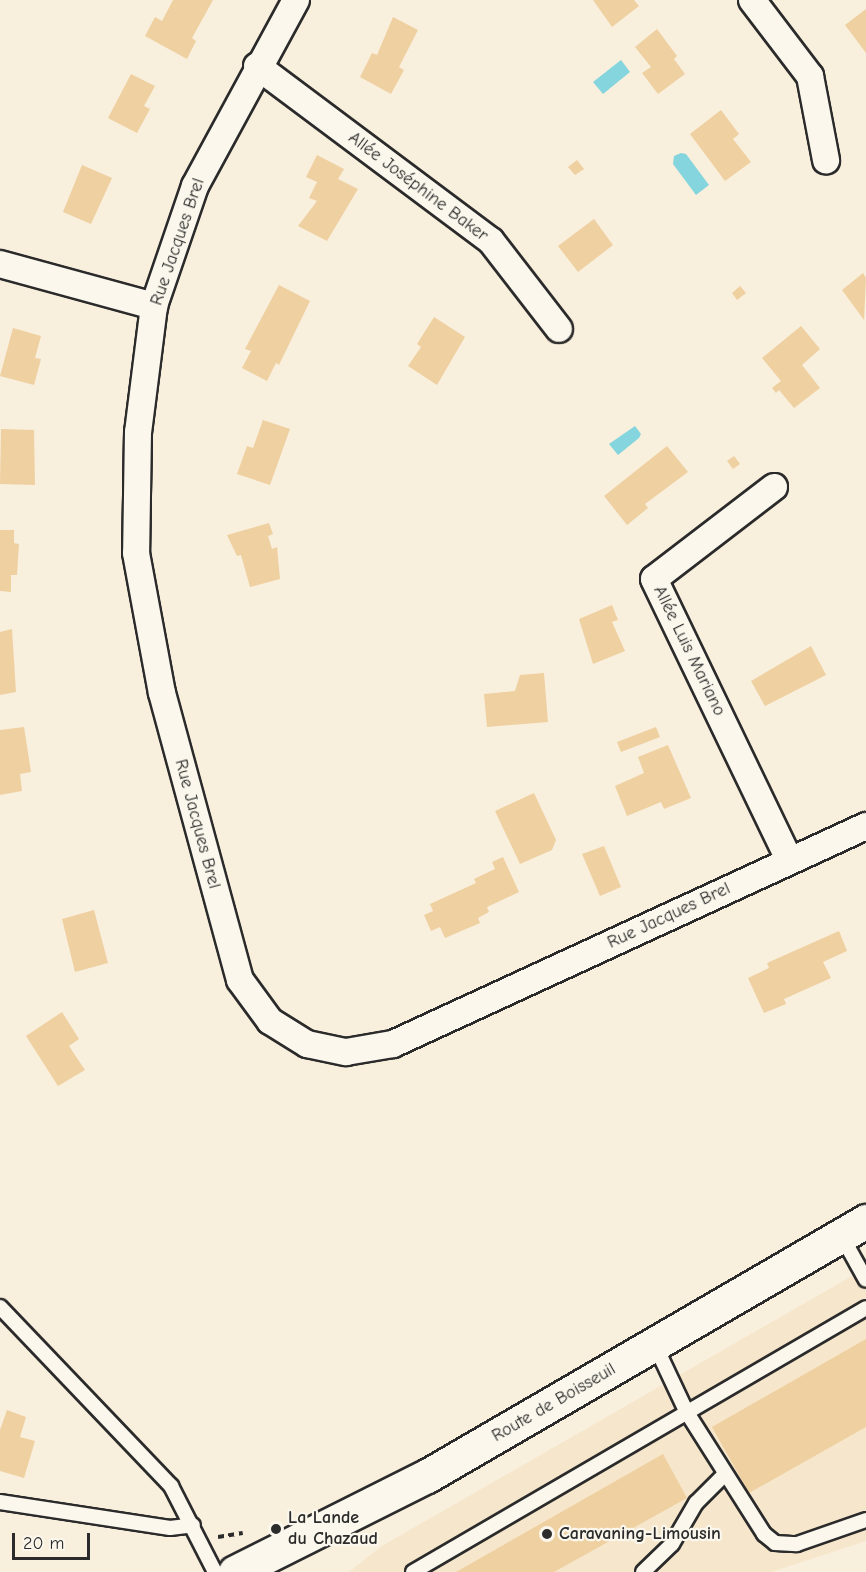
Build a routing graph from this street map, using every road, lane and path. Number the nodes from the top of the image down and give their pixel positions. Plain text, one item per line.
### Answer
1 (296, 0) edge
2 (752, 0) edge
3 (257, 66) junction
4 (826, 160) dead end
5 (0, 264) edge
6 (154, 306) junction
7 (559, 329) dead end
8 (774, 487) dead end
9 (866, 826) edge
10 (789, 860) junction
11 (854, 1228) edge
12 (866, 1280) edge
13 (0, 1307) edge
14 (866, 1308) edge
15 (655, 1345) junction
16 (686, 1410) junction
17 (724, 1475) junction
18 (0, 1502) edge
19 (866, 1520) edge
20 (193, 1525) junction
21 (243, 1570) edge
22 (215, 1572) edge
23 (413, 1572) edge
24 (643, 1572) edge

1 - 3 street, Rue Jacques Brel
2 - 4 street
3 - 6 street, Rue Jacques Brel
3 - 7 street, Allée Joséphine Baker
5 - 6 street
6 - 10 street, Rue Jacques Brel
8 - 10 street, Allée Luis Mariano
9 - 10 street, Rue Jacques Brel
11 - 12 lane
11 - 15 main road, Route de Boisseuil
13 - 20 lane
14 - 16 lane
15 - 16 lane
15 - 21 main road, Route de Boisseuil
16 - 17 lane
16 - 23 lane
17 - 19 lane
17 - 24 lane
18 - 20 lane
20 - 22 lane

